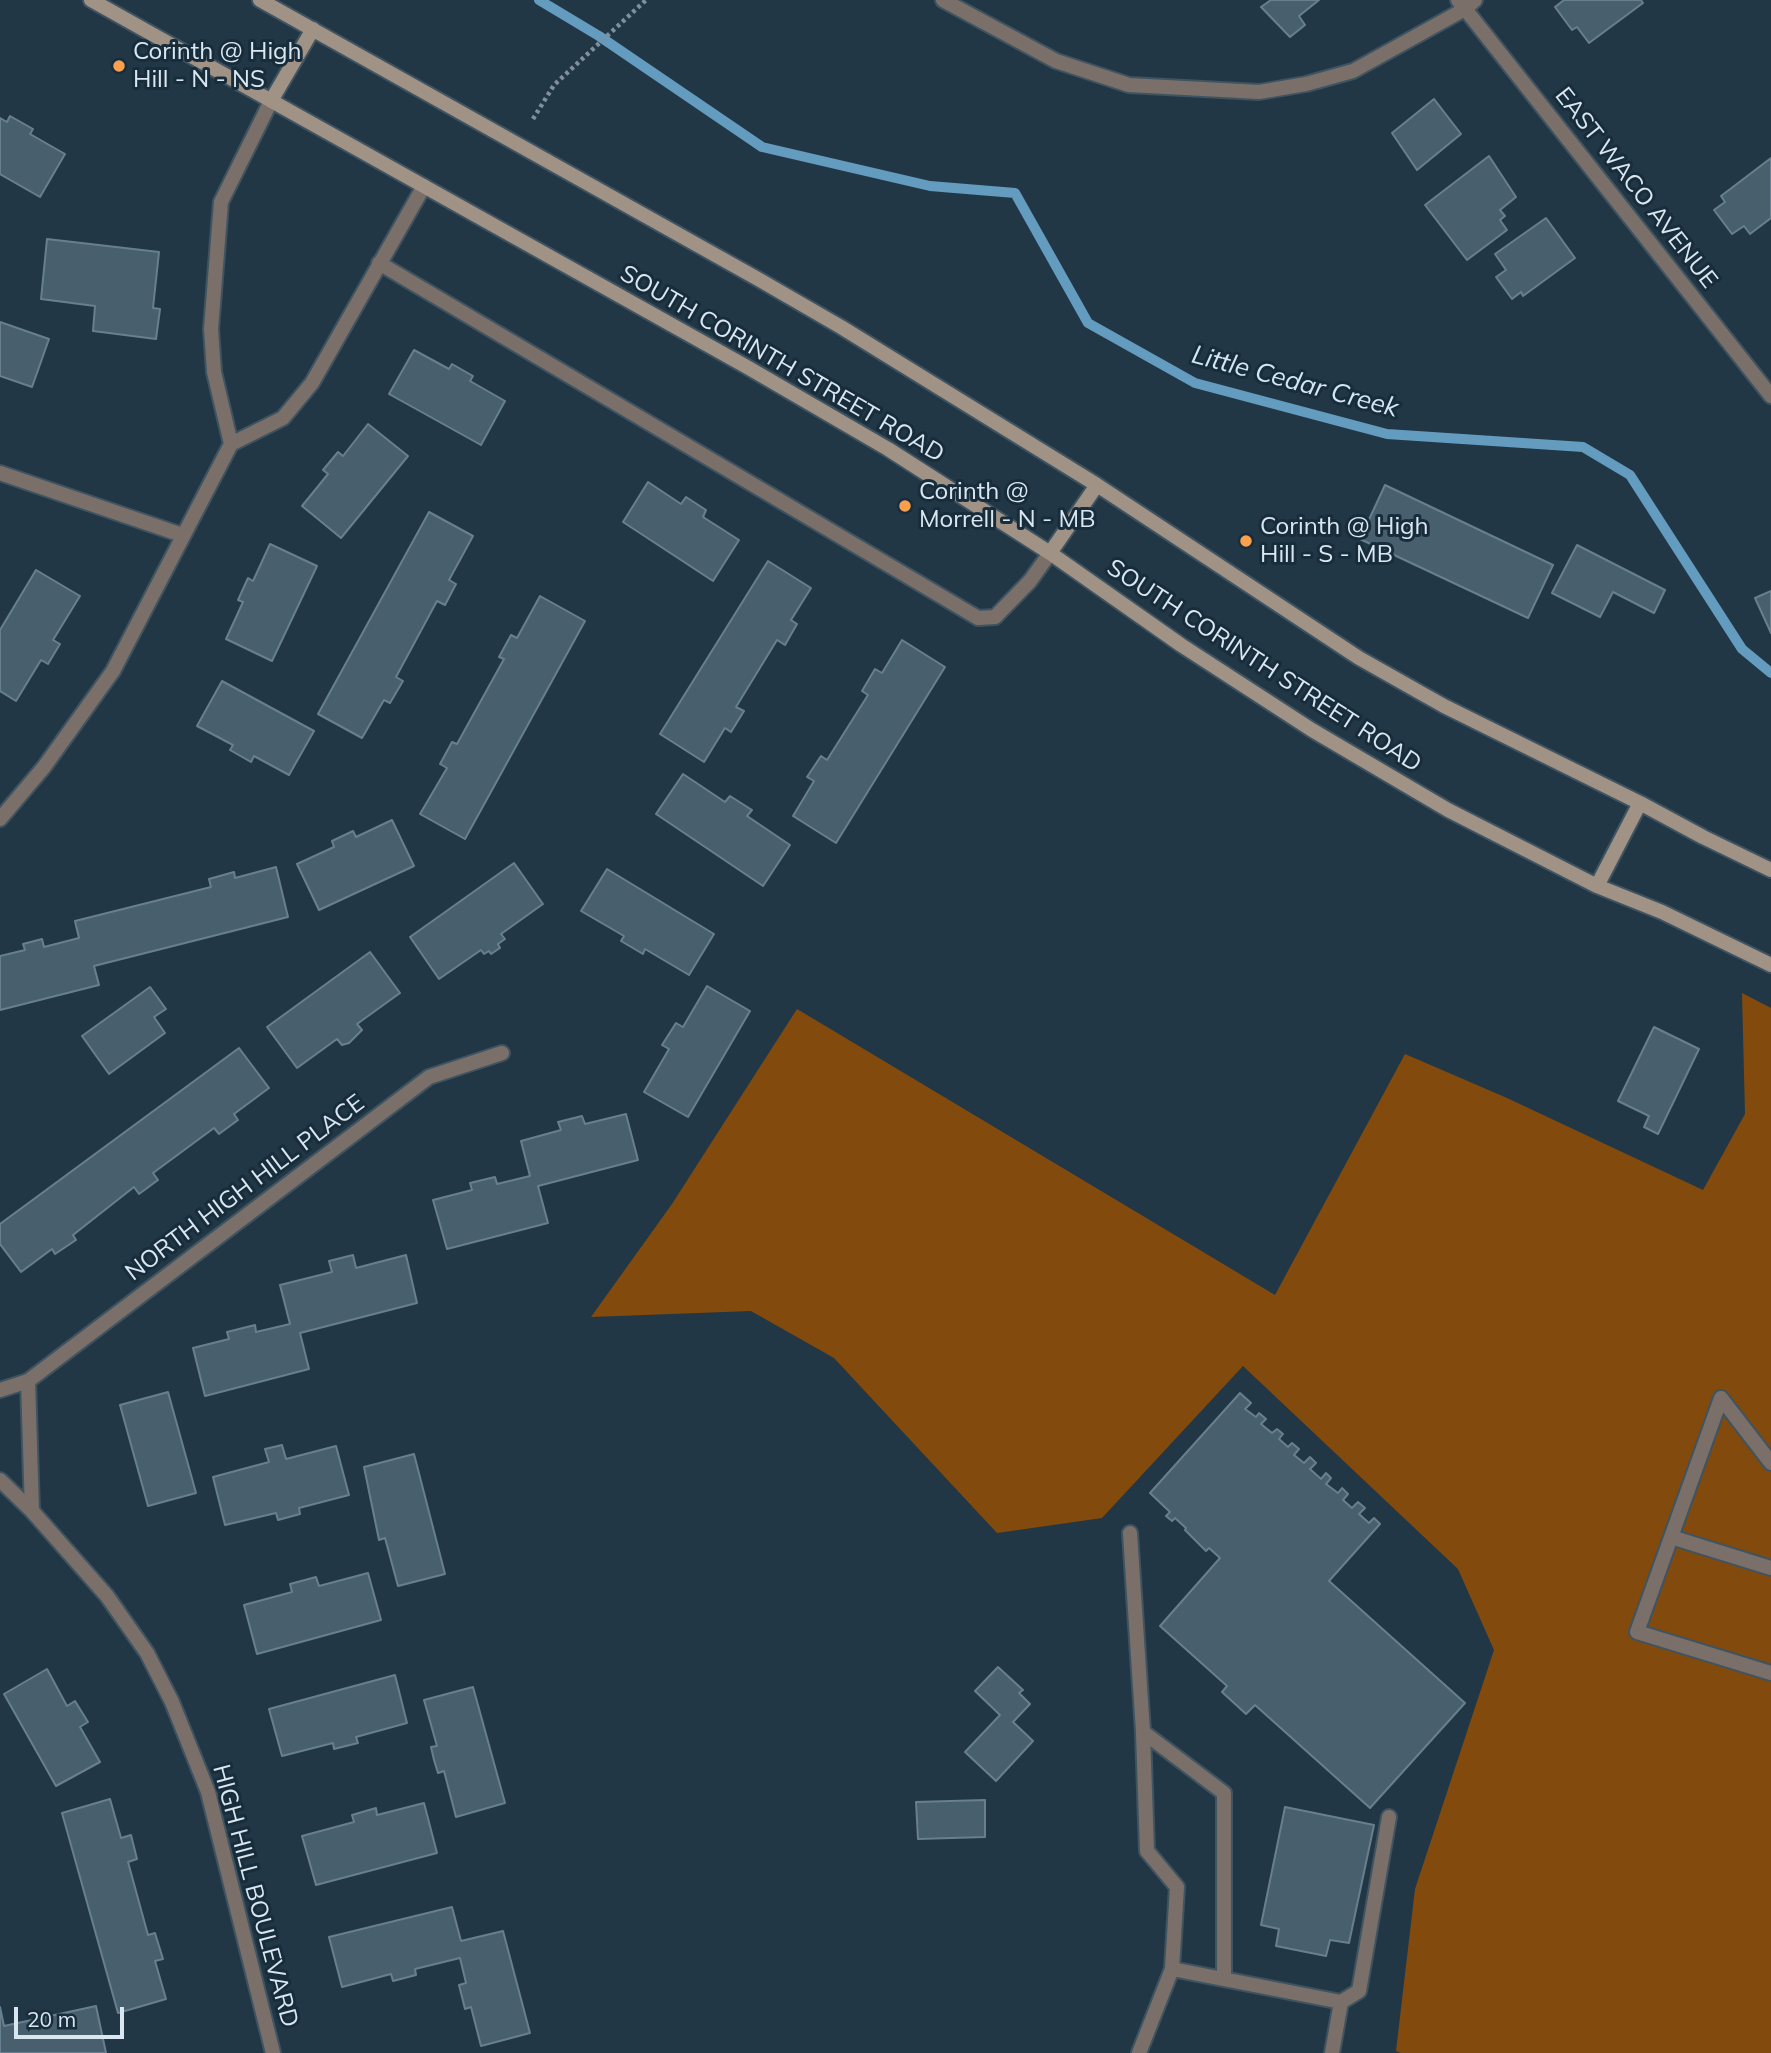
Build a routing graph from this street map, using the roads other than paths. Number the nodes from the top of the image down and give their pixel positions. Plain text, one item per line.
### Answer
1 (91, 0) edge
2 (260, 0) edge
3 (943, 0) edge
4 (1466, 3) edge
5 (313, 29) junction
6 (271, 101) junction
7 (424, 186) junction
8 (379, 263) junction
9 (1771, 396) edge
10 (231, 444) junction
11 (0, 473) edge
12 (1097, 485) junction
13 (182, 535) junction
14 (1050, 552) junction
15 (1640, 803) junction
16 (0, 819) edge
17 (1771, 870) edge
18 (1597, 886) junction
19 (1771, 965) edge
20 (502, 1053) dead end
21 (28, 1381) junction
22 (0, 1390) edge
23 (1771, 1464) edge
24 (0, 1480) edge
25 (32, 1511) junction
26 (1130, 1533) dead end
27 (1671, 1537) junction
28 (1771, 1568) edge
29 (1771, 1673) edge
30 (1143, 1732) junction
31 (1389, 1817) dead end
32 (1172, 1969) junction
33 (1224, 1979) junction
34 (1341, 2002) junction
35 (273, 2053) edge
36 (1139, 2053) edge
37 (1332, 2053) edge

1 - 6 main road, SOUTH CORINTH STREET ROAD
2 - 5 main road
3 - 4 street
4 - 9 street, EAST WACO AVENUE
5 - 6 main road
5 - 12 main road
6 - 7 main road, SOUTH CORINTH STREET ROAD
6 - 10 street
7 - 8 street
7 - 14 main road, SOUTH CORINTH STREET ROAD
8 - 10 street
8 - 14 street
10 - 13 street
11 - 13 street
12 - 14 main road
12 - 15 main road
13 - 16 street
14 - 18 main road, SOUTH CORINTH STREET ROAD
15 - 17 main road
15 - 18 main road
18 - 19 main road, SOUTH CORINTH STREET ROAD
20 - 21 street, NORTH HIGH HILL PLACE
21 - 22 street, NORTH HIGH HILL PLACE
21 - 25 street
23 - 27 street
24 - 25 street, HIGH HILL BOULEVARD
25 - 35 street, HIGH HILL BOULEVARD
26 - 30 street
27 - 28 street
27 - 29 street
30 - 32 street
30 - 33 street
31 - 34 street
32 - 33 street
32 - 36 street
33 - 34 street
34 - 37 street

